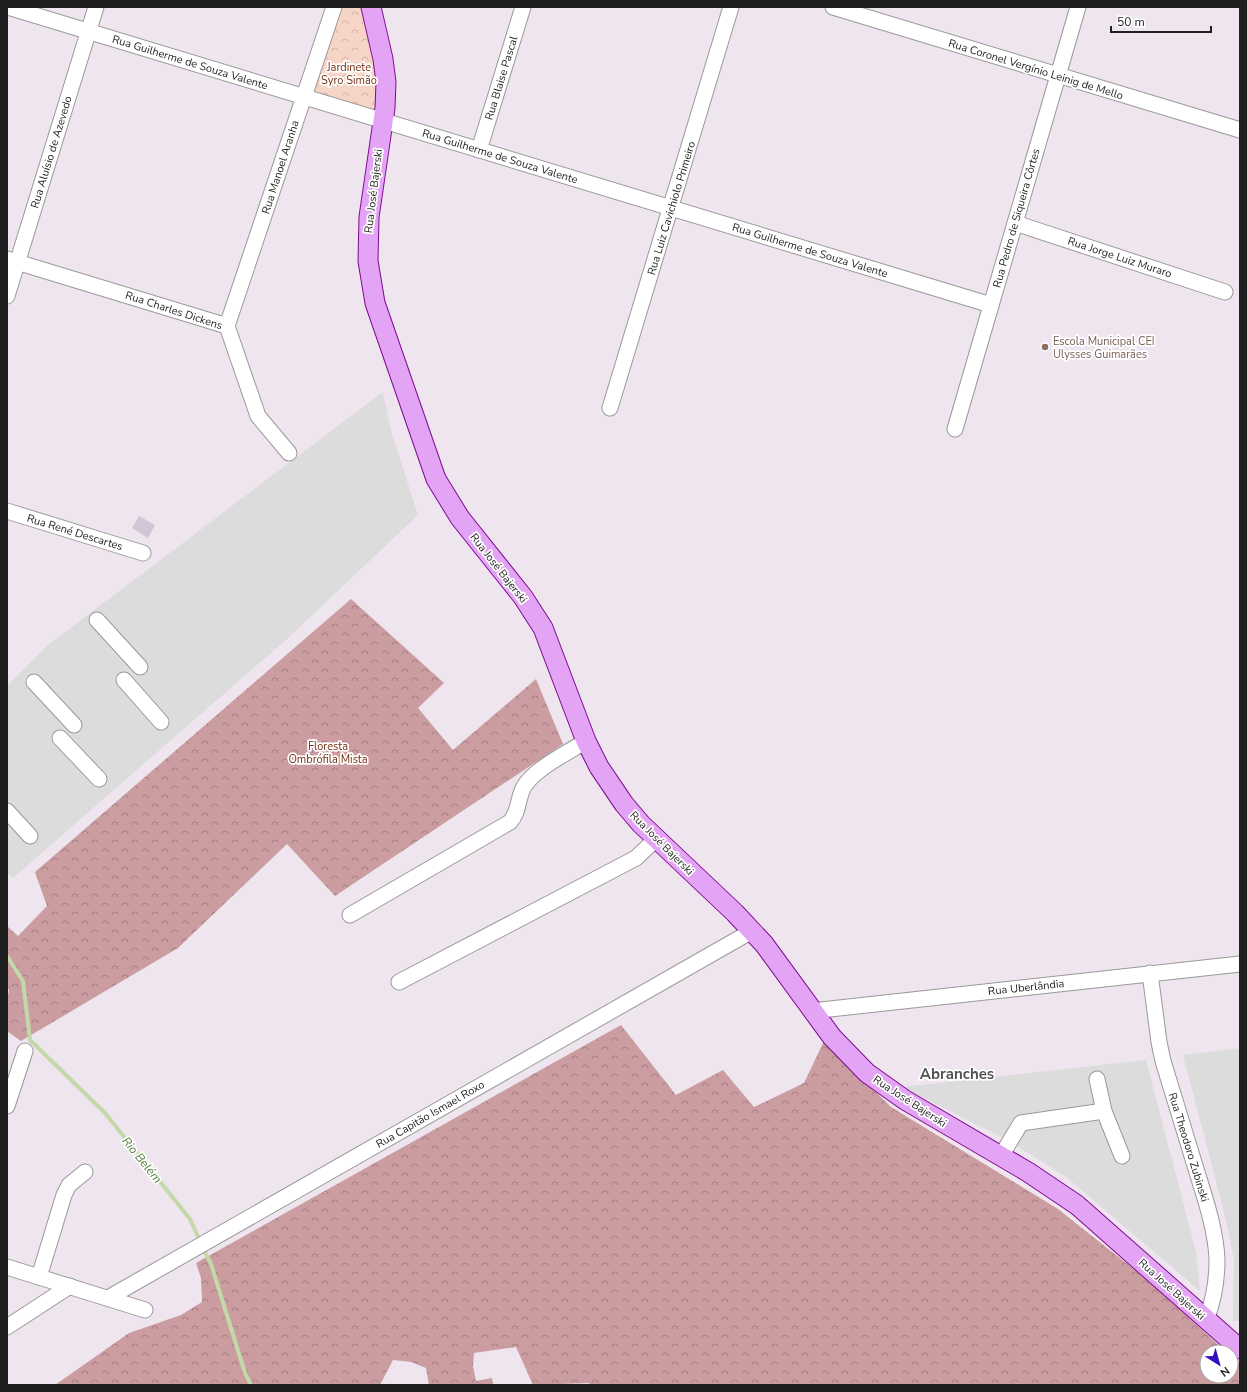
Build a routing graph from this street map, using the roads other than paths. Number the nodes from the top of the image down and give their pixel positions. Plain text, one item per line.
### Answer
1 (8, 7) edge
2 (96, 7) edge
3 (334, 7) edge
4 (371, 7) edge
5 (523, 7) edge
6 (732, 7) edge
7 (833, 7) edge
8 (1078, 7) edge
9 (88, 31) junction
10 (1058, 75) junction
11 (304, 96) junction
12 (383, 120) junction
13 (1240, 130) edge
14 (479, 150) junction
15 (671, 208) junction
16 (1015, 223) junction
17 (12, 260) edge
18 (1225, 292) dead end
19 (7, 296) edge
20 (991, 304) junction
21 (227, 326) junction
22 (610, 408) dead end
23 (955, 429) dead end
24 (290, 453) dead end
25 (7, 511) edge
26 (143, 553) dead end
27 (97, 620) dead end
28 (140, 667) dead end
29 (124, 680) dead end
30 (34, 682) dead end
31 (162, 722) dead end
32 (74, 726) dead end
33 (60, 738) dead end
34 (586, 741) junction
35 (99, 780) dead end
36 (7, 811) edge
37 (30, 836) dead end
38 (656, 839) junction
39 (350, 915) dead end
40 (752, 931) junction
41 (1240, 964) edge
42 (1150, 973) junction
43 (399, 982) dead end
44 (812, 1011) junction
45 (26, 1051) dead end
46 (1097, 1079) dead end
47 (7, 1106) edge
48 (1104, 1111) junction
49 (1005, 1149) junction
50 (1122, 1156) dead end
51 (85, 1172) dead end
52 (7, 1267) edge
53 (39, 1277) junction
54 (70, 1286) junction
55 (108, 1298) junction
56 (145, 1310) dead end
57 (1206, 1320) junction
58 (7, 1327) edge
59 (1240, 1349) edge

1 - 9 street, Rua Guilherme de Souza Valente
2 - 9 street, Rua Aluísio de Azevedo
3 - 11 street, Rua Manoel Aranha
4 - 12 main road, Rua José Bajerski
5 - 14 street, Rua Blaise Pascal
6 - 15 street, Rua Luiz Cavichiolo Primeiro
7 - 10 street, Rua Coronel Vergínio Leinig de Mello
8 - 10 street, Rua Pedro de Siqueira Côrtes
9 - 11 street, Rua Guilherme de Souza Valente
9 - 17 street, Rua Aluísio de Azevedo
10 - 13 street, Rua Coronel Vergínio Leinig de Mello
10 - 16 street, Rua Pedro de Siqueira Côrtes
11 - 12 street, Rua Guilherme de Souza Valente
11 - 21 street, Rua Manoel Aranha
12 - 14 street, Rua Guilherme de Souza Valente
12 - 34 main road, Rua José Bajerski
14 - 15 street, Rua Guilherme de Souza Valente
15 - 20 street, Rua Guilherme de Souza Valente
15 - 22 street, Rua Luiz Cavichiolo Primeiro
16 - 18 street, Rua Jorge Luiz Muraro
16 - 20 street, Rua Pedro de Siqueira Côrtes
17 - 19 street, Rua Aluísio de Azevedo
17 - 21 street, Rua Charles Dickens
20 - 23 street, Rua Pedro de Siqueira Côrtes
21 - 24 street, Rua Charles Dickens
25 - 26 street, Rua René Descartes
27 - 28 street
29 - 31 street
30 - 32 street
33 - 35 street
34 - 38 main road, Rua José Bajerski
34 - 39 street
36 - 37 street
38 - 40 main road, Rua José Bajerski
38 - 43 street
40 - 44 main road, Rua José Bajerski
40 - 55 street, Rua Capitão Ismael Roxo
41 - 42 street, Rua Uberlândia
42 - 44 street, Rua Uberlândia
42 - 57 street, Rua Theodoro Zubinski
44 - 49 main road, Rua José Bajerski
45 - 47 street
46 - 48 street
48 - 49 street
48 - 50 street
49 - 57 main road, Rua José Bajerski
51 - 53 street
52 - 53 street
53 - 54 street
54 - 55 street
54 - 58 street
55 - 56 street
57 - 59 main road, Rua José Bajerski

